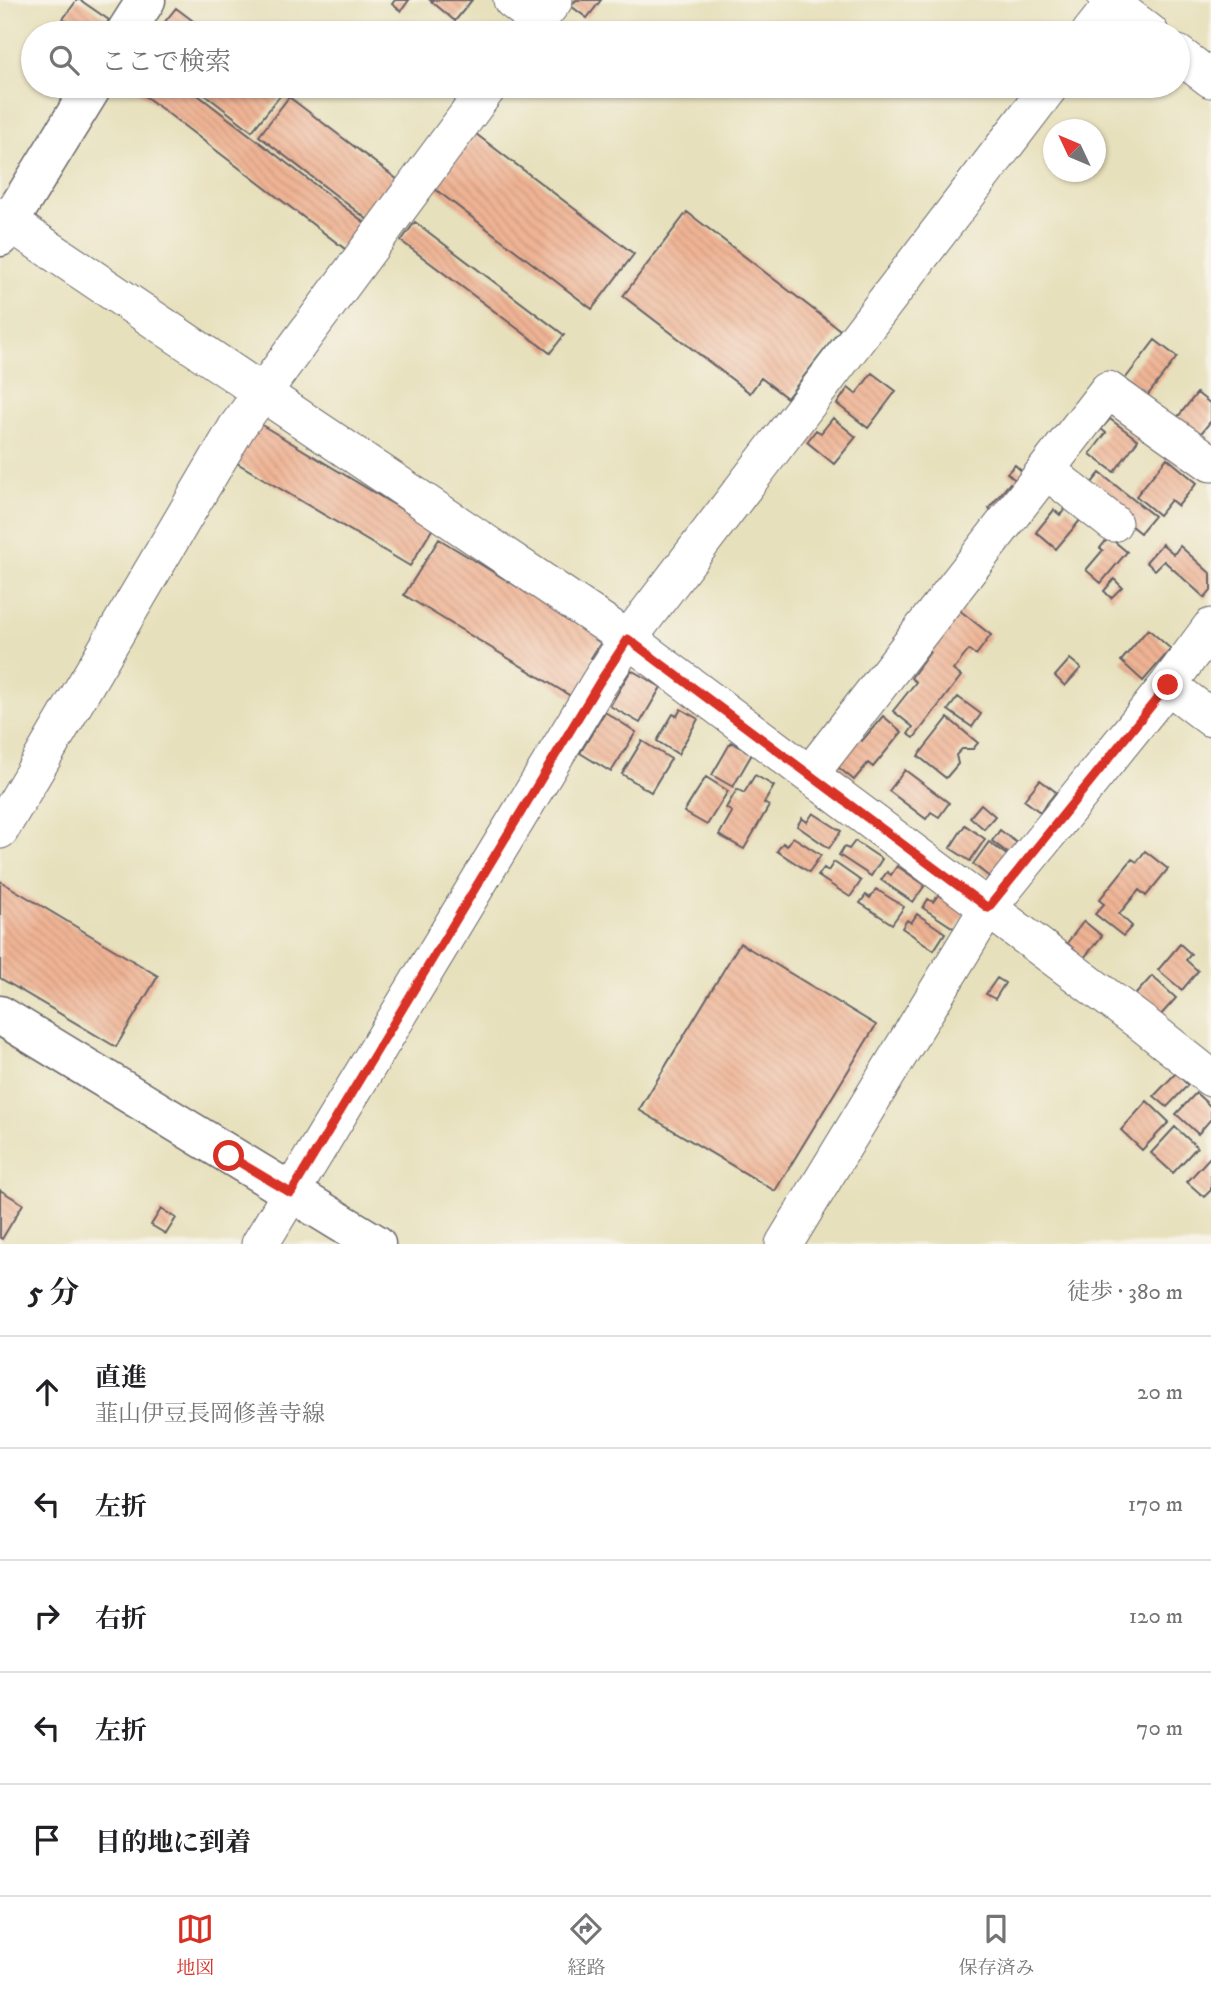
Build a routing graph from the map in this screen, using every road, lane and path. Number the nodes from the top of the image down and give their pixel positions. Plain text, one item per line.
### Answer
1 (146, 0) edge
2 (1112, 2) edge
3 (133, 21) edge
4 (1099, 21) edge
5 (1135, 21) edge
6 (1190, 63) edge
7 (1211, 79) edge
8 (85, 98) edge
9 (480, 98) edge
10 (1041, 98) edge
11 (3, 225) edge
12 (262, 391) junction
13 (1211, 463) edge
14 (1046, 470) junction
15 (1113, 523) dead end
16 (1211, 626) edge
17 (628, 639) junction
18 (1168, 685) junction
19 (1211, 718) edge
20 (810, 774) junction
21 (0, 830) edge
22 (988, 908) junction
23 (0, 1016) edge
24 (1211, 1078) edge
25 (291, 1193) junction
26 (260, 1244) edge
27 (376, 1244) edge
28 (784, 1244) edge

1 - 3 main road
2 - 4 street
2 - 5 street
6 - 7 street
8 - 11 main road
9 - 12 street
10 - 17 street
11 - 12 street
12 - 17 street
12 - 21 street
13 - 14 street
14 - 15 street
14 - 20 street
16 - 18 street
17 - 20 street
17 - 25 street
18 - 19 street
18 - 22 street
20 - 22 street
22 - 24 street
22 - 28 street
23 - 25 main road
25 - 26 street
25 - 27 main road

